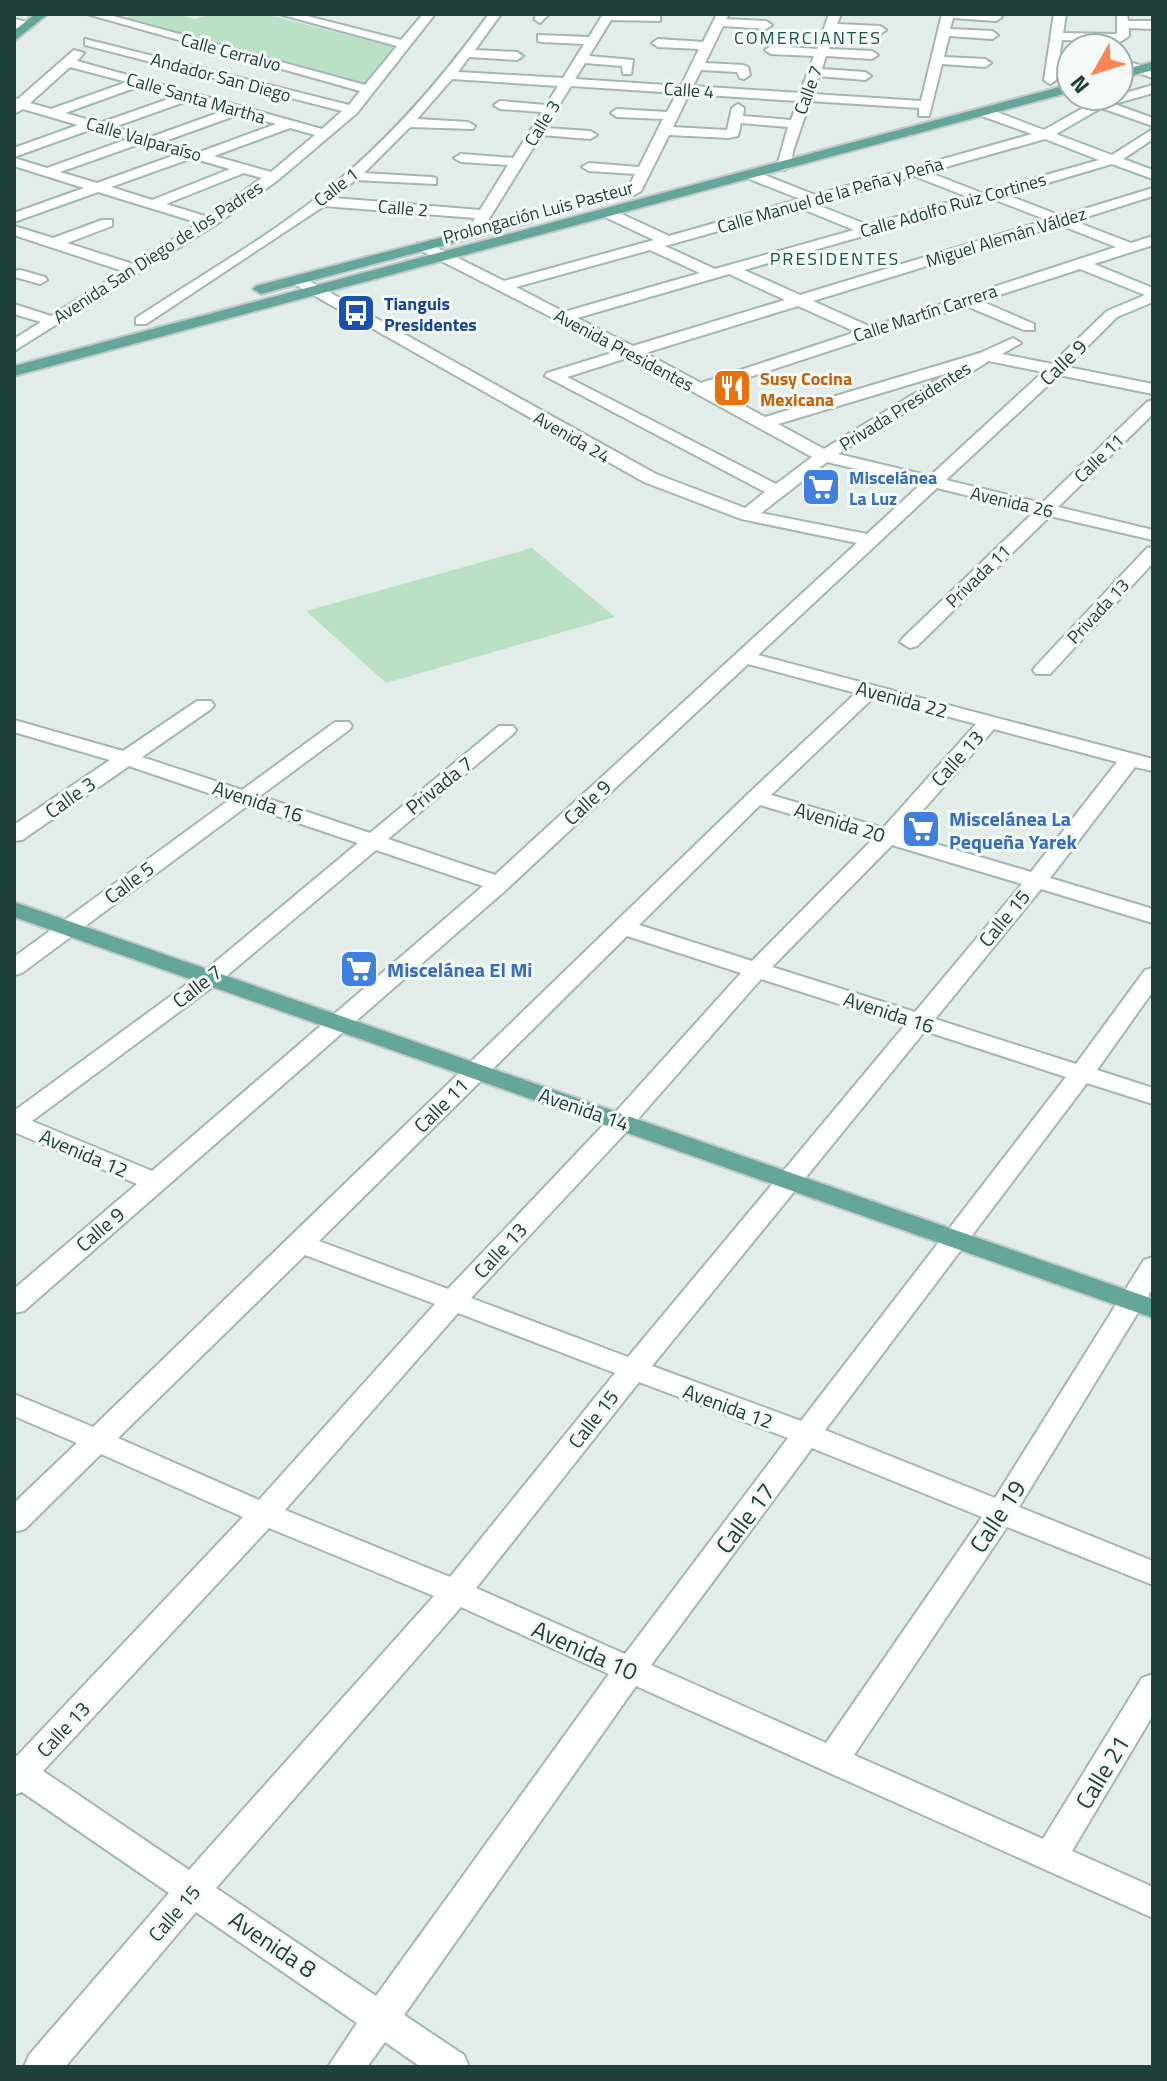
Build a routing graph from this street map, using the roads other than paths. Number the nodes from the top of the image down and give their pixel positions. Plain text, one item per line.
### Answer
1 (42, 14) edge
2 (93, 14) edge
3 (285, 14) edge
4 (322, 14) edge
5 (429, 14) edge
6 (495, 14) edge
7 (948, 14) edge
8 (609, 15) edge
9 (118, 17) edge
10 (721, 18) edge
11 (833, 20) edge
12 (14, 23) edge
13 (766, 25) dead end
14 (1153, 25) edge
15 (27, 26) junction
16 (542, 28) edge
17 (657, 31) edge
18 (943, 32) junction
19 (1123, 32) edge
20 (14, 37) edge
21 (991, 38) edge
22 (408, 40) junction
23 (592, 41) junction
24 (89, 42) junction
25 (706, 46) junction
26 (771, 49) dead end
27 (1055, 49) edge
28 (468, 53) junction
29 (821, 53) junction
30 (872, 54) junction
31 (516, 57) dead end
32 (581, 59) junction
33 (937, 60) junction
34 (67, 62) junction
35 (277, 65) junction
36 (696, 66) junction
37 (627, 71) dead end
38 (814, 72) junction
39 (452, 75) junction
40 (744, 75) dead end
41 (1055, 79) edge
42 (1050, 80) junction
43 (233, 81) junction
44 (140, 82) junction
45 (567, 83) junction
46 (369, 90) junction
47 (684, 90) junction
48 (1055, 94) edge
49 (190, 96) junction
50 (805, 97) junction
51 (501, 104) dead end
52 (16, 105) edge
53 (551, 109) junction
54 (925, 109) junction
55 (239, 110) junction
56 (352, 110) junction
57 (984, 112) junction
58 (1086, 112) edge
59 (1124, 112) edge
60 (51, 113) junction
61 (617, 113) dead end
62 (671, 116) junction
63 (1153, 122) edge
64 (409, 123) junction
65 (289, 124) junction
66 (796, 124) junction
67 (96, 126) junction
68 (468, 126) dead end
69 (537, 131) junction
70 (664, 131) junction
71 (1153, 133) edge
72 (326, 134) junction
73 (1045, 135) junction
74 (589, 136) dead end
75 (146, 140) junction
76 (786, 151) junction
77 (14, 153) edge
78 (196, 155) junction
79 (462, 156) dead end
80 (1113, 160) junction
81 (14, 162) edge
82 (518, 162) junction
83 (589, 165) dead end
84 (784, 166) junction
85 (244, 168) junction
86 (644, 171) junction
87 (914, 171) junction
88 (47, 172) junction
89 (752, 175) junction
90 (1153, 175) edge
91 (352, 176) junction
92 (273, 177) junction
93 (430, 183) dead end
94 (99, 187) junction
95 (634, 191) junction
96 (1153, 192) edge
97 (988, 196) junction
98 (320, 201) junction
99 (807, 201) junction
100 (152, 205) junction
101 (610, 214) junction
102 (486, 215) junction
103 (14, 218) edge
104 (1060, 220) junction
105 (210, 222) junction
106 (106, 223) dead end
107 (14, 230) edge
108 (867, 230) junction
109 (474, 232) junction
110 (667, 240) junction
111 (1153, 240) edge
112 (53, 243) junction
113 (651, 245) junction
114 (423, 246) junction
115 (1129, 247) junction
116 (445, 258) junction
117 (1079, 263) junction
118 (132, 269) junction
119 (729, 269) junction
120 (713, 274) junction
121 (297, 280) junction
122 (501, 287) junction
123 (318, 291) junction
124 (1153, 295) edge
125 (797, 300) junction
126 (965, 300) junction
127 (14, 309) edge
128 (563, 317) junction
129 (52, 321) junction
130 (141, 321) junction
131 (1029, 327) dead end
132 (867, 331) junction
133 (1013, 343) dead end
134 (14, 346) edge
135 (630, 351) junction
136 (14, 356) edge
137 (986, 356) junction
138 (1055, 370) junction
139 (14, 371) edge
140 (698, 389) junction
141 (1153, 389) edge
142 (1153, 405) edge
143 (761, 424) junction
144 (824, 456) junction
145 (932, 483) junction
146 (778, 492) junction
147 (1046, 510) junction
148 (747, 515) junction
149 (1153, 535) edge
150 (869, 540) junction
151 (1153, 552) edge
152 (910, 642) dead end
153 (744, 657) junction
154 (1043, 670) dead end
155 (869, 691) junction
156 (204, 705) dead end
157 (989, 722) junction
158 (14, 726) edge
159 (342, 726) dead end
160 (506, 730) dead end
161 (126, 758) junction
162 (1141, 762) edge
163 (243, 796) junction
164 (756, 797) junction
165 (14, 835) edge
166 (887, 837) junction
167 (372, 839) junction
168 (1035, 882) junction
169 (499, 884) junction
170 (14, 909) edge
171 (1153, 916) edge
172 (68, 928) junction
173 (625, 928) junction
174 (14, 968) edge
175 (756, 970) junction
176 (1153, 975) edge
177 (210, 978) junction
178 (919, 1022) junction
179 (340, 1023) junction
180 (476, 1071) junction
181 (1082, 1073) junction
182 (1153, 1096) edge
183 (621, 1122) junction
184 (14, 1123) edge
185 (788, 1181) junction
186 (155, 1182) junction
187 (953, 1239) junction
188 (301, 1244) junction
189 (1153, 1266) edge
190 (454, 1300) junction
191 (14, 1304) edge
192 (1142, 1305) edge
193 (632, 1371) junction
194 (14, 1404) edge
195 (808, 1435) junction
196 (95, 1441) junction
197 (1001, 1512) junction
198 (264, 1514) junction
199 (14, 1521) edge
200 (1153, 1573) edge
201 (456, 1592) junction
202 (630, 1670) junction
203 (1153, 1687) edge
204 (833, 1759) junction
205 (16, 1774) edge
206 (1051, 1856) junction
207 (193, 1890) junction
208 (1153, 1903) edge
209 (379, 2017) junction
210 (42, 2067) edge
211 (346, 2067) edge
212 (451, 2067) edge

1 - 15 main road
2 - 9 street, Calle Cerralvo
3 - 22 street
4 - 22 street
5 - 22 street, Avenida San Diego de los Padres
6 - 28 street, Calle 1
7 - 18 street
7 - 21 street
8 - 17 street
8 - 23 street, Calle 3
9 - 24 street
9 - 35 street, Calle Cerralvo
10 - 13 street
10 - 25 street
11 - 29 street, Calle 7
11 - 30 street
12 - 15 street
14 - 19 street
15 - 20 main road
16 - 23 street
17 - 25 street
18 - 21 street
18 - 33 street
21 - 33 street
22 - 46 street, Avenida San Diego de los Padres
23 - 32 street, Calle 3
24 - 34 street
24 - 43 street, Andador San Diego
25 - 36 street
26 - 29 street
27 - 42 street
28 - 31 street
28 - 39 street, Calle 1
29 - 30 street
29 - 38 street, Calle 7
30 - 38 street
32 - 37 street
32 - 45 street, Calle 3
33 - 54 street
34 - 44 street, Calle Santa Martha
34 - 52 street
35 - 43 street
35 - 46 street, Calle Cerralvo
36 - 40 street
36 - 47 street
38 - 50 street, Calle 7
39 - 45 street, Calle 4
39 - 64 street, Calle 1
41 - 42 main road, Prolongación Luis Pasteur
42 - 54 main road, Prolongación Luis Pasteur
43 - 49 street
43 - 56 street, Andador San Diego
44 - 49 street, Calle Santa Martha
44 - 60 street
45 - 47 street, Calle 4
45 - 53 street, Calle 3
46 - 56 street, Avenida San Diego de los Padres
47 - 50 street, Calle 4
47 - 62 street
48 - 57 main road, Prolongación Luis Pasteur
49 - 55 street, Calle Santa Martha
49 - 67 street
50 - 54 street, Calle 4
50 - 66 street, Calle 7
51 - 53 street
52 - 60 street, Calle Valparaíso
53 - 69 street, Calle 3
54 - 76 main road, Prolongación Luis Pasteur
55 - 65 street, Calle Santa Martha
55 - 75 street
56 - 72 street, Avenida San Diego de los Padres
57 - 73 street
57 - 84 main road, Prolongación Luis Pasteur
58 - 73 street, Calle Manuel de la Peña y Peña
59 - 63 street
60 - 67 street, Calle Valparaíso
61 - 62 street
62 - 70 street
64 - 68 street
64 - 91 street, Calle 1
65 - 72 street, Calle Santa Martha
65 - 78 street
66 - 70 street
66 - 76 street, Calle 7
67 - 75 street, Calle Valparaíso
67 - 77 street
69 - 74 street
69 - 82 street, Calle 3
70 - 86 street
71 - 80 street, Calle Adolfo Ruiz Cortines
72 - 92 street, Avenida San Diego de los Padres
73 - 80 street
73 - 87 street, Calle Manuel de la Peña y Peña
75 - 78 street, Calle Valparaíso
75 - 88 street
76 - 84 street, Calle 7
76 - 95 main road, Prolongación Luis Pasteur
78 - 85 street, Calle Valparaíso
78 - 94 street
79 - 82 street
80 - 90 street
80 - 97 street, Calle Adolfo Ruiz Cortines
81 - 88 street
82 - 102 street, Calle 3
83 - 86 street
84 - 89 main road, Prolongación Luis Pasteur
85 - 92 street, Calle Valparaíso
85 - 100 street
86 - 95 street
87 - 97 street
87 - 99 street, Calle Manuel de la Peña y Peña
88 - 94 street
89 - 99 street
89 - 101 main road, Prolongación Luis Pasteur
91 - 93 street
91 - 98 street, Calle 1
92 - 105 street, Avenida San Diego de los Padres
94 - 100 street
94 - 103 street
95 - 109 main road, Prolongación Luis Pasteur
96 - 104 street, Miguel Alemán Váldez
97 - 104 street
97 - 108 street, Calle Adolfo Ruiz Cortines
98 - 102 street, Calle 2
98 - 130 street, Calle 1
99 - 108 street
99 - 110 street, Calle Manuel de la Peña y Peña
100 - 105 street
101 - 110 street
101 - 116 main road, Prolongación Luis Pasteur
102 - 109 street, Calle 3
104 - 115 street
104 - 125 street, Miguel Alemán Váldez
105 - 118 street, Avenida San Diego de los Padres
106 - 112 street
107 - 112 street
108 - 119 street, Calle Adolfo Ruiz Cortines
109 - 114 main road, Prolongación Luis Pasteur
110 - 113 street, Calle Manuel de la Peña y Peña
111 - 115 street, Calle Martín Carrera
112 - 118 street
113 - 120 street
113 - 122 street, Calle Manuel de la Peña y Peña
114 - 116 street, Avenida Presidentes
114 - 121 main road, Prolongación Luis Pasteur
115 - 117 street, Calle Martín Carrera
116 - 122 street, Avenida Presidentes
116 - 123 main road, Prolongación Luis Pasteur
117 - 124 street
117 - 126 street, Calle Martín Carrera
118 - 129 street, Avenida San Diego de los Padres
119 - 120 street, Calle Adolfo Ruiz Cortines
119 - 125 street
120 - 128 street, Calle Adolfo Ruiz Cortines
121 - 123 street, Avenida 24
121 - 130 main road, Prolongación Luis Pasteur
122 - 128 street, Avenida Presidentes
123 - 139 main road, Prolongación Luis Pasteur
123 - 148 street, Avenida 24
124 - 138 street, Calle 9
125 - 132 street
125 - 135 street, Miguel Alemán Váldez
126 - 131 street
126 - 132 street, Calle Martín Carrera
127 - 129 street
128 - 135 street, Avenida Presidentes
129 - 134 street, Avenida San Diego de los Padres
130 - 136 main road, Prolongación Luis Pasteur
132 - 140 street, Calle Martín Carrera
133 - 137 street
135 - 140 street, Avenida Presidentes
135 - 146 street, Miguel Alemán Váldez
137 - 138 street
137 - 143 street
137 - 144 street, Privada Presidentes
138 - 141 street
138 - 145 street, Calle 9
140 - 143 street, Avenida Presidentes
142 - 147 street, Calle 11
143 - 144 street, Avenida Presidentes
144 - 145 street, Avenida 26
144 - 146 street
145 - 147 street, Avenida 26
145 - 150 street, Calle 9
146 - 148 street
147 - 149 street, Avenida 26
147 - 152 street, Privada 11
148 - 150 street, Avenida 24
150 - 153 street, Calle 9
151 - 154 street, Privada 13
153 - 155 street, Avenida 22
153 - 169 street, Calle 9
155 - 157 street, Avenida 22
155 - 164 street, Calle 11
156 - 161 street, Calle 3
157 - 162 street, Avenida 22
157 - 166 street, Calle 13
158 - 161 street, Avenida 16
159 - 163 street, Calle 5
160 - 167 street, Privada 7
161 - 163 street, Avenida 16
161 - 165 street, Calle 3
162 - 168 street, Calle 15
163 - 167 street, Avenida 16
163 - 172 street, Calle 5
164 - 166 street, Avenida 20
164 - 173 street, Calle 11
166 - 168 street, Avenida 20
166 - 175 street, Calle 13
167 - 169 street, Avenida 16
167 - 177 street, Calle 7
168 - 171 street, Avenida 20
168 - 178 street, Calle 15
169 - 179 street, Calle 9
170 - 172 main road, Avenida 14
172 - 174 street, Calle 5
172 - 177 main road, Avenida 14
173 - 175 street, Avenida 16
173 - 180 street, Calle 11
175 - 178 street, Avenida 16
175 - 183 street, Calle 13
176 - 181 street, Calle 17
177 - 179 main road, Avenida 14
177 - 184 street, Calle 7
178 - 181 street, Avenida 16
178 - 185 street, Calle 15
179 - 180 main road, Avenida 14
179 - 186 street, Calle 9
180 - 183 main road, Avenida 14
180 - 188 street, Calle 11
181 - 182 street, Avenida 16
181 - 187 street, Calle 17
183 - 185 main road, Avenida 14
183 - 190 street, Calle 13
184 - 186 street, Avenida 12
185 - 187 main road, Avenida 14
185 - 193 street, Calle 15
186 - 191 street, Calle 9
187 - 192 main road, Avenida 14
187 - 195 street, Calle 17
188 - 190 street, Avenida 12
188 - 196 street, Calle 11
189 - 192 street, Calle 19
190 - 193 street, Avenida 12
190 - 198 street, Calle 13
192 - 197 street, Calle 19
193 - 195 street, Avenida 12
193 - 201 street, Calle 15
194 - 196 street, Avenida 10
195 - 197 street, Avenida 12
195 - 202 street, Calle 17
196 - 198 street, Avenida 10
196 - 199 street, Calle 11
197 - 200 street, Avenida 12
197 - 204 street, Calle 19
198 - 201 street, Avenida 10
198 - 205 street, Calle 13
201 - 202 street, Avenida 10
201 - 207 street, Calle 15
202 - 204 street, Avenida 10
202 - 209 street, Calle 17
203 - 206 street, Calle 21
204 - 206 street, Avenida 10
205 - 207 street, Avenida 8
206 - 208 street, Avenida 10
207 - 209 street, Avenida 8
207 - 210 street, Calle 15
209 - 211 street, Calle 17
209 - 212 street, Avenida 8

